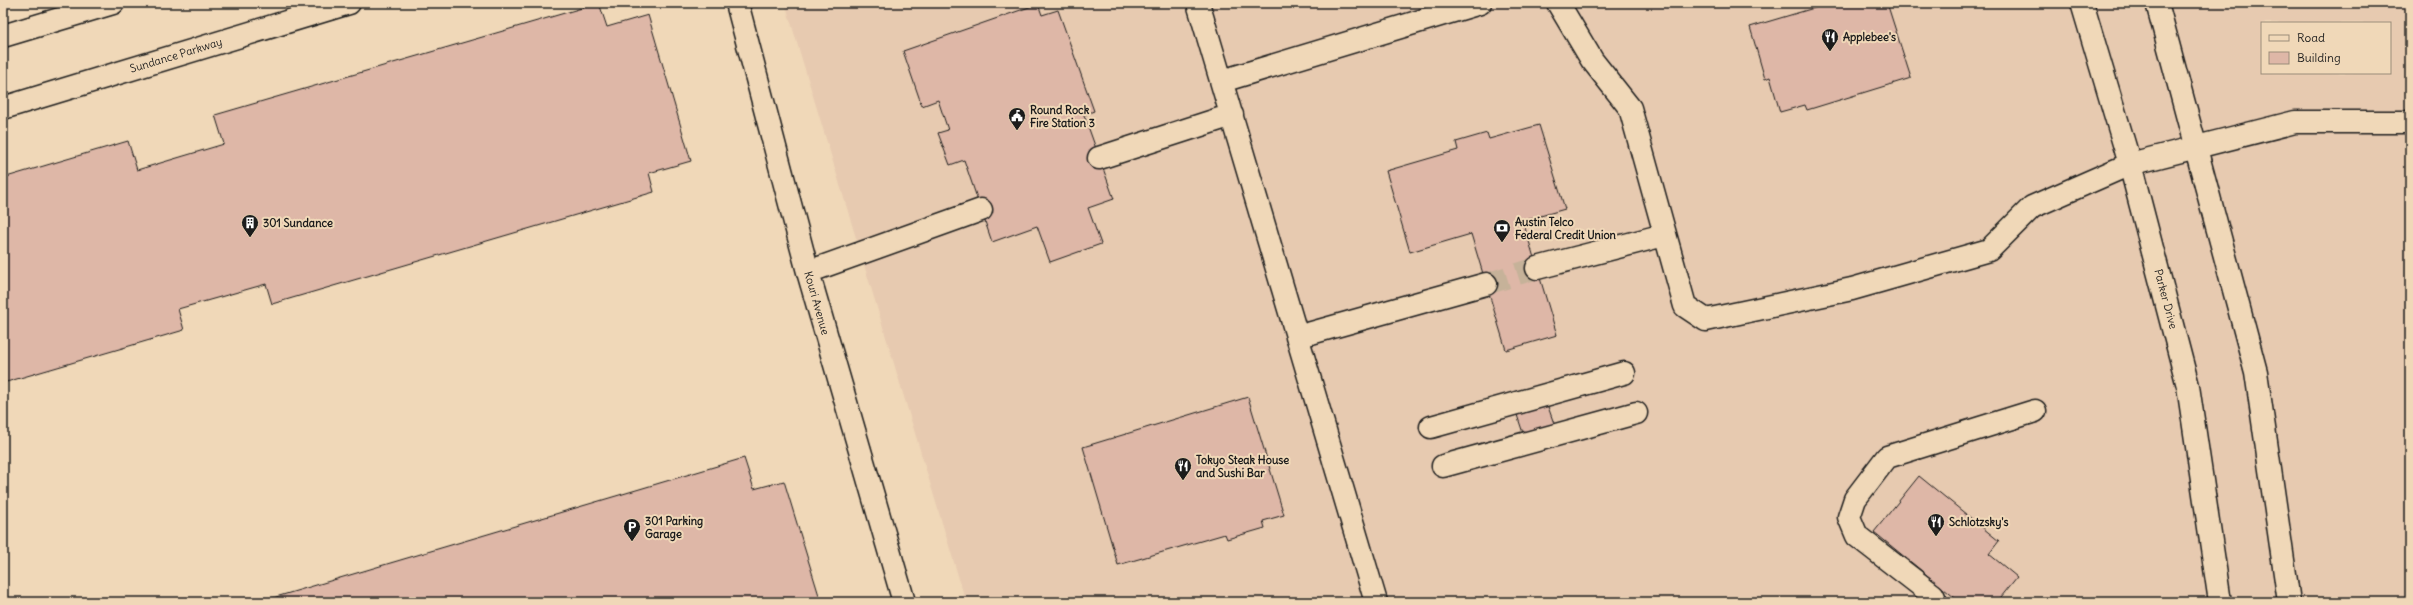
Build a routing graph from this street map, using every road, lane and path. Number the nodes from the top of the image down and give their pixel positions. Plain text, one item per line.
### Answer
1 (113, 3) edge
2 (349, 3) edge
3 (737, 3) edge
4 (1198, 3) edge
5 (1480, 3) edge
6 (1558, 3) edge
7 (2082, 3) edge
8 (2157, 3) edge
9 (3, 36) edge
10 (1222, 81) junction
11 (3, 108) edge
12 (1232, 115) junction
13 (2410, 122) edge
14 (2196, 147) junction
15 (1099, 158) dead end
16 (2130, 164) junction
17 (981, 210) dead end
18 (1664, 235) junction
19 (1537, 268) tunnel mouth
20 (808, 272) junction
21 (1486, 284) tunnel mouth
22 (1297, 337) junction
23 (1624, 373) dead end
24 (2035, 411) dead end
25 (1636, 413) dead end
26 (1431, 427) dead end
27 (1443, 466) dead end
28 (904, 602) edge
29 (1376, 602) edge
30 (1936, 602) edge
31 (2220, 602) edge
32 (2289, 602) edge

1 - 9 street
2 - 11 street, Sundance Parkway
3 - 20 street, Kouri Avenue
4 - 10 street
5 - 10 street
6 - 18 street
7 - 16 street, Parker Drive
8 - 14 street
10 - 12 street
12 - 15 street
12 - 22 street
13 - 14 street
14 - 16 street
14 - 32 street
16 - 18 street
16 - 31 street, Parker Drive
17 - 20 street
18 - 19 street
20 - 28 street, Kouri Avenue
21 - 22 street
22 - 29 street
23 - 26 street
24 - 30 street
25 - 27 street

